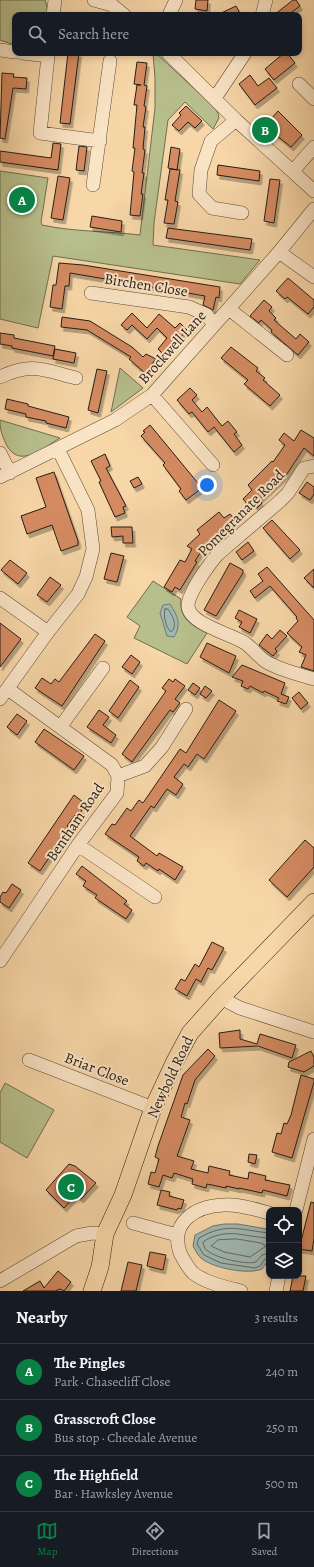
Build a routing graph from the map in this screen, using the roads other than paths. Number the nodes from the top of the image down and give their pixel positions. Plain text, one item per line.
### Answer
1 (55, 0) edge
2 (94, 0) edge
3 (176, 0) edge
4 (266, 0) edge
5 (53, 12) edge
6 (120, 12) edge
7 (170, 12) edge
8 (263, 12) edge
9 (0, 50) edge
10 (12, 52) edge
11 (48, 56) edge
12 (171, 56) edge
13 (244, 56) edge
14 (110, 61) dead end
15 (299, 84) dead end
16 (215, 98) junction
17 (314, 99) edge
18 (236, 120) junction
19 (100, 141) junction
20 (314, 147) edge
21 (293, 171) junction
22 (93, 185) dead end
23 (314, 191) edge
24 (314, 208) edge
25 (242, 213) dead end
26 (279, 252) junction
27 (314, 277) edge
28 (91, 293) dead end
29 (229, 309) junction
30 (214, 325) junction
31 (287, 355) dead end
32 (0, 377) edge
33 (76, 378) dead end
34 (152, 395) junction
35 (58, 449) junction
36 (0, 453) edge
37 (214, 464) dead end
38 (314, 466) edge
39 (5, 475) edge
40 (0, 598) edge
41 (48, 632) junction
42 (103, 668) dead end
43 (314, 679) edge
44 (4, 694) edge
45 (185, 718) dead end
46 (61, 726) junction
47 (118, 776) junction
48 (78, 845) junction
49 (155, 897) dead end
50 (314, 902) edge
51 (0, 961) edge
52 (221, 998) junction
53 (314, 1032) edge
54 (29, 1060) dead end
55 (153, 1108) junction
56 (313, 1147) edge
57 (297, 1207) edge
58 (266, 1212) edge
59 (133, 1223) dead end
60 (105, 1234) junction
61 (177, 1235) junction
62 (278, 1279) edge
63 (0, 1281) edge
64 (92, 1291) edge
65 (242, 1291) edge
66 (276, 1291) edge

1 - 5 street
2 - 6 street
3 - 7 street
4 - 8 street
9 - 10 street
11 - 19 street
12 - 16 street
13 - 16 street
14 - 19 street
15 - 17 street
16 - 18 street
18 - 21 street
18 - 25 street
19 - 22 street
20 - 21 street
21 - 23 street
24 - 26 street, Brockwell Lane
26 - 27 street
26 - 29 street, Brockwell Lane
28 - 30 street, Birchen Close
29 - 30 street, Brockwell Lane
29 - 31 street
30 - 34 street, Brockwell Lane
32 - 33 street
34 - 35 street, Brockwell Lane
34 - 37 street
35 - 39 street, Brockwell Lane
35 - 41 street
36 - 39 street
38 - 43 street, Pomegranate Road
40 - 41 street
41 - 44 street
42 - 46 street
44 - 46 street, Bentham Road
45 - 47 street
46 - 47 street, Bentham Road
47 - 48 street, Bentham Road
48 - 49 street
48 - 51 street, Bentham Road
50 - 52 main road, Newbold Road
52 - 53 street
52 - 55 main road, Newbold Road
54 - 55 street, Briar Close
55 - 60 main road, Newbold Road
56 - 57 street
58 - 61 street
59 - 61 street
60 - 63 street
60 - 64 main road, Newbold Road
61 - 65 street
62 - 66 street

